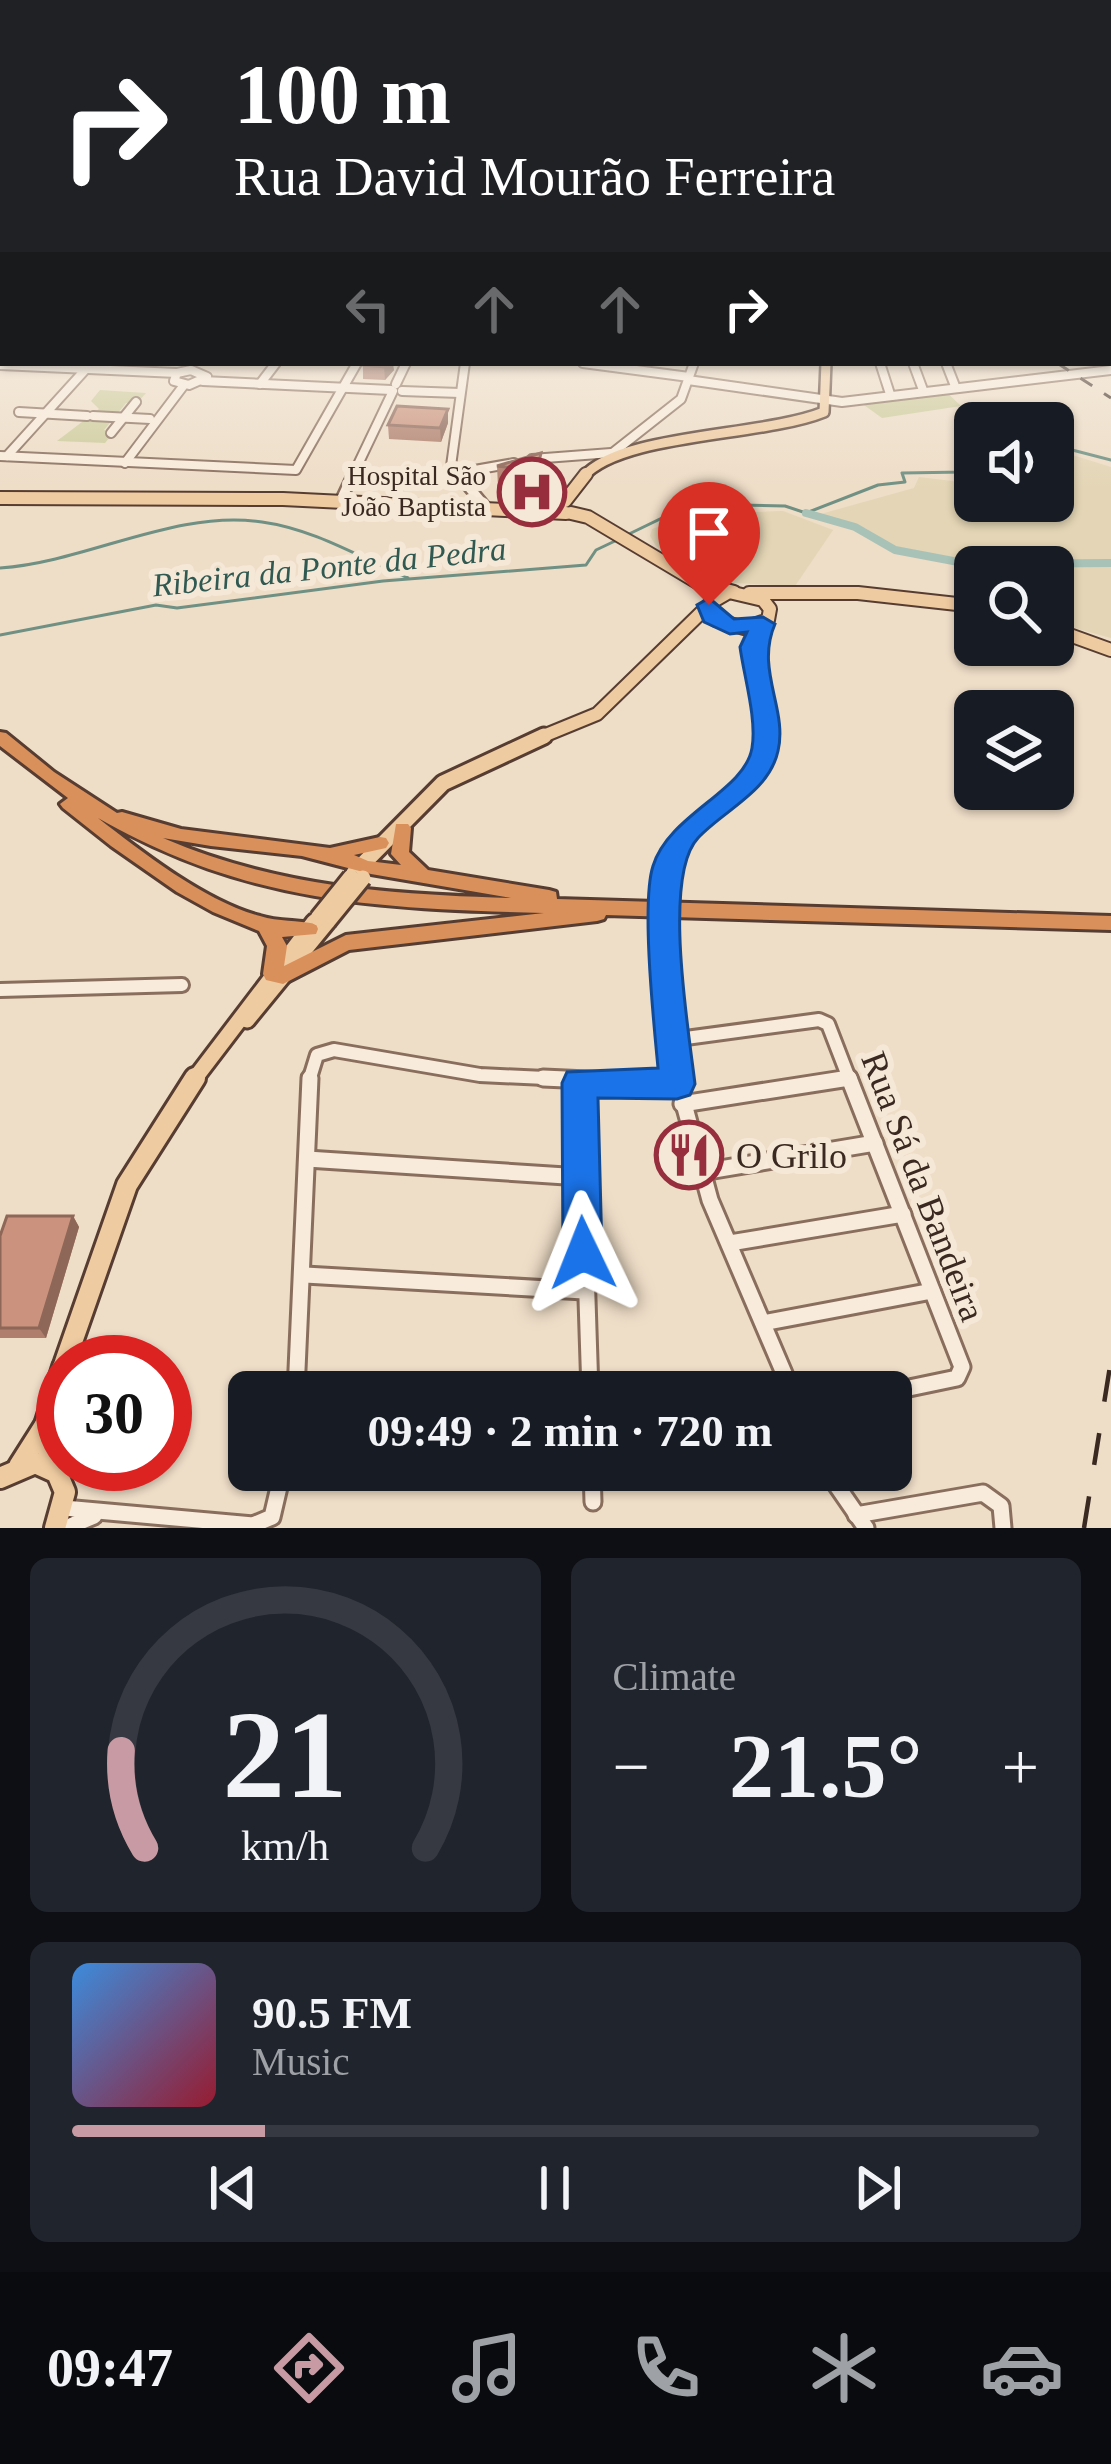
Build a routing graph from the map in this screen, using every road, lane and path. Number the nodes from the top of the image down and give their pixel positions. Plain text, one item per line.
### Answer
1 (198, 366) edge
2 (274, 366) edge
3 (355, 366) edge
4 (408, 366) edge
5 (465, 366) edge
6 (580, 366) edge
7 (693, 366) edge
8 (826, 366) edge
9 (881, 366) edge
10 (914, 366) edge
11 (947, 366) edge
12 (0, 367) edge
13 (648, 367) edge
14 (86, 369) edge
15 (1109, 370) edge
16 (175, 376) junction
17 (572, 377) dead end
18 (205, 378) junction
19 (689, 378) junction
20 (261, 383) junction
21 (184, 385) junction
22 (345, 385) junction
23 (955, 386) junction
24 (398, 388) junction
25 (923, 390) junction
26 (461, 392) junction
27 (890, 394) junction
28 (136, 402) dead end
29 (825, 406) junction
30 (19, 412) dead end
31 (46, 413) junction
32 (119, 417) junction
33 (150, 419) dead end
34 (111, 433) dead end
35 (625, 442) junction
36 (636, 451) junction
37 (610, 455) junction
38 (4, 456) edge
39 (125, 463) junction
40 (455, 473) junction
41 (393, 485) dead end
42 (0, 498) edge
43 (349, 500) junction
44 (571, 507) junction
45 (488, 510) junction
46 (697, 583) junction
47 (741, 592) junction
48 (802, 593) junction
49 (710, 604) junction
50 (954, 604) edge
51 (767, 618) junction
52 (726, 626) junction
53 (686, 631) junction
54 (1074, 637) edge
55 (1111, 650) edge
56 (753, 653) junction
57 (0, 737) edge
58 (454, 777) junction
59 (74, 802) junction
60 (402, 829) junction
61 (380, 843) junction
62 (330, 854) junction
63 (362, 872) junction
64 (421, 873) junction
65 (604, 909) junction
66 (1111, 922) edge
67 (264, 923) junction
68 (319, 925) junction
69 (346, 943) junction
70 (278, 975) junction
71 (182, 985) dead end
72 (0, 990) edge
73 (671, 1040) junction
74 (850, 1078) junction
75 (580, 1083) junction
76 (677, 1084) junction
77 (682, 1104) junction
78 (875, 1143) junction
79 (307, 1159) junction
80 (702, 1172) junction
81 (581, 1177) junction
82 (903, 1214) junction
83 (730, 1243) junction
84 (305, 1275) junction
85 (932, 1291) junction
86 (584, 1292) junction
87 (763, 1323) junction
88 (74, 1335) edge
89 (298, 1371) edge
90 (589, 1371) edge
91 (783, 1371) edge
92 (912, 1387) edge
93 (36, 1437) edge
94 (10, 1472) edge
95 (63, 1491) edge
96 (278, 1491) edge
97 (593, 1491) edge
98 (840, 1491) edge
99 (593, 1502) dead end
100 (62, 1521) edge
101 (861, 1522) edge
102 (1003, 1528) edge

1 - 16 street
1 - 18 street
2 - 20 street
3 - 22 street
4 - 24 street
5 - 26 street
6 - 17 street
7 - 19 street
8 - 29 main road
9 - 27 street
10 - 25 street
11 - 23 street
12 - 14 street
13 - 19 street
14 - 16 street
14 - 31 street
15 - 23 street
16 - 21 street
18 - 20 street
18 - 21 street
19 - 29 street
19 - 35 street
20 - 22 street
21 - 39 street
22 - 24 street
22 - 39 street
23 - 25 street
24 - 26 street
24 - 43 street
25 - 27 street
26 - 40 street
27 - 29 street
28 - 32 street
29 - 36 main road
30 - 31 street
31 - 32 street
31 - 38 street
32 - 33 street
32 - 34 street
35 - 36 street
35 - 37 street
36 - 37 main road
37 - 40 street
37 - 44 main road
38 - 39 street
40 - 41 street
40 - 45 street
42 - 43 main road
43 - 45 main road
44 - 45 main road
44 - 46 main road
46 - 47 main road
46 - 49 main road
47 - 48 main road
47 - 49 main road
47 - 51 main road
48 - 50 main road
48 - 51 main road
49 - 52 main road
49 - 53 main road
51 - 52 main road
51 - 56 street
52 - 53 main road
52 - 56 street
53 - 58 main road
54 - 55 main road
56 - 73 street, bridge
57 - 59 highway
58 - 60 main road
58 - 61 main road
59 - 62 highway
59 - 65 highway
59 - 67 highway
60 - 63 main road
60 - 64 highway
61 - 62 highway
61 - 63 main road
62 - 63 highway
63 - 64 highway
63 - 68 main road, bridge
64 - 65 highway
65 - 66 highway
65 - 69 highway
67 - 68 highway
67 - 70 highway
68 - 69 highway
68 - 70 main road
69 - 70 highway
70 - 88 main road
71 - 72 street
73 - 74 street, Rua Sá da Bandeira
73 - 76 street
74 - 77 street
74 - 78 street, Rua Sá da Bandeira
75 - 76 street
75 - 79 street
75 - 81 street
76 - 77 street
77 - 80 street
78 - 80 street
78 - 82 street, Rua Sá da Bandeira
79 - 81 street
79 - 84 street
80 - 83 street
81 - 86 street
82 - 83 street
82 - 85 street, Rua Sá da Bandeira
83 - 87 street
84 - 86 street
84 - 89 street
85 - 87 street
85 - 92 street, Rua Sá da Bandeira
86 - 90 street
87 - 91 street
93 - 94 main road
95 - 100 main road
96 - 100 street
97 - 99 street
98 - 101 street
101 - 102 street

